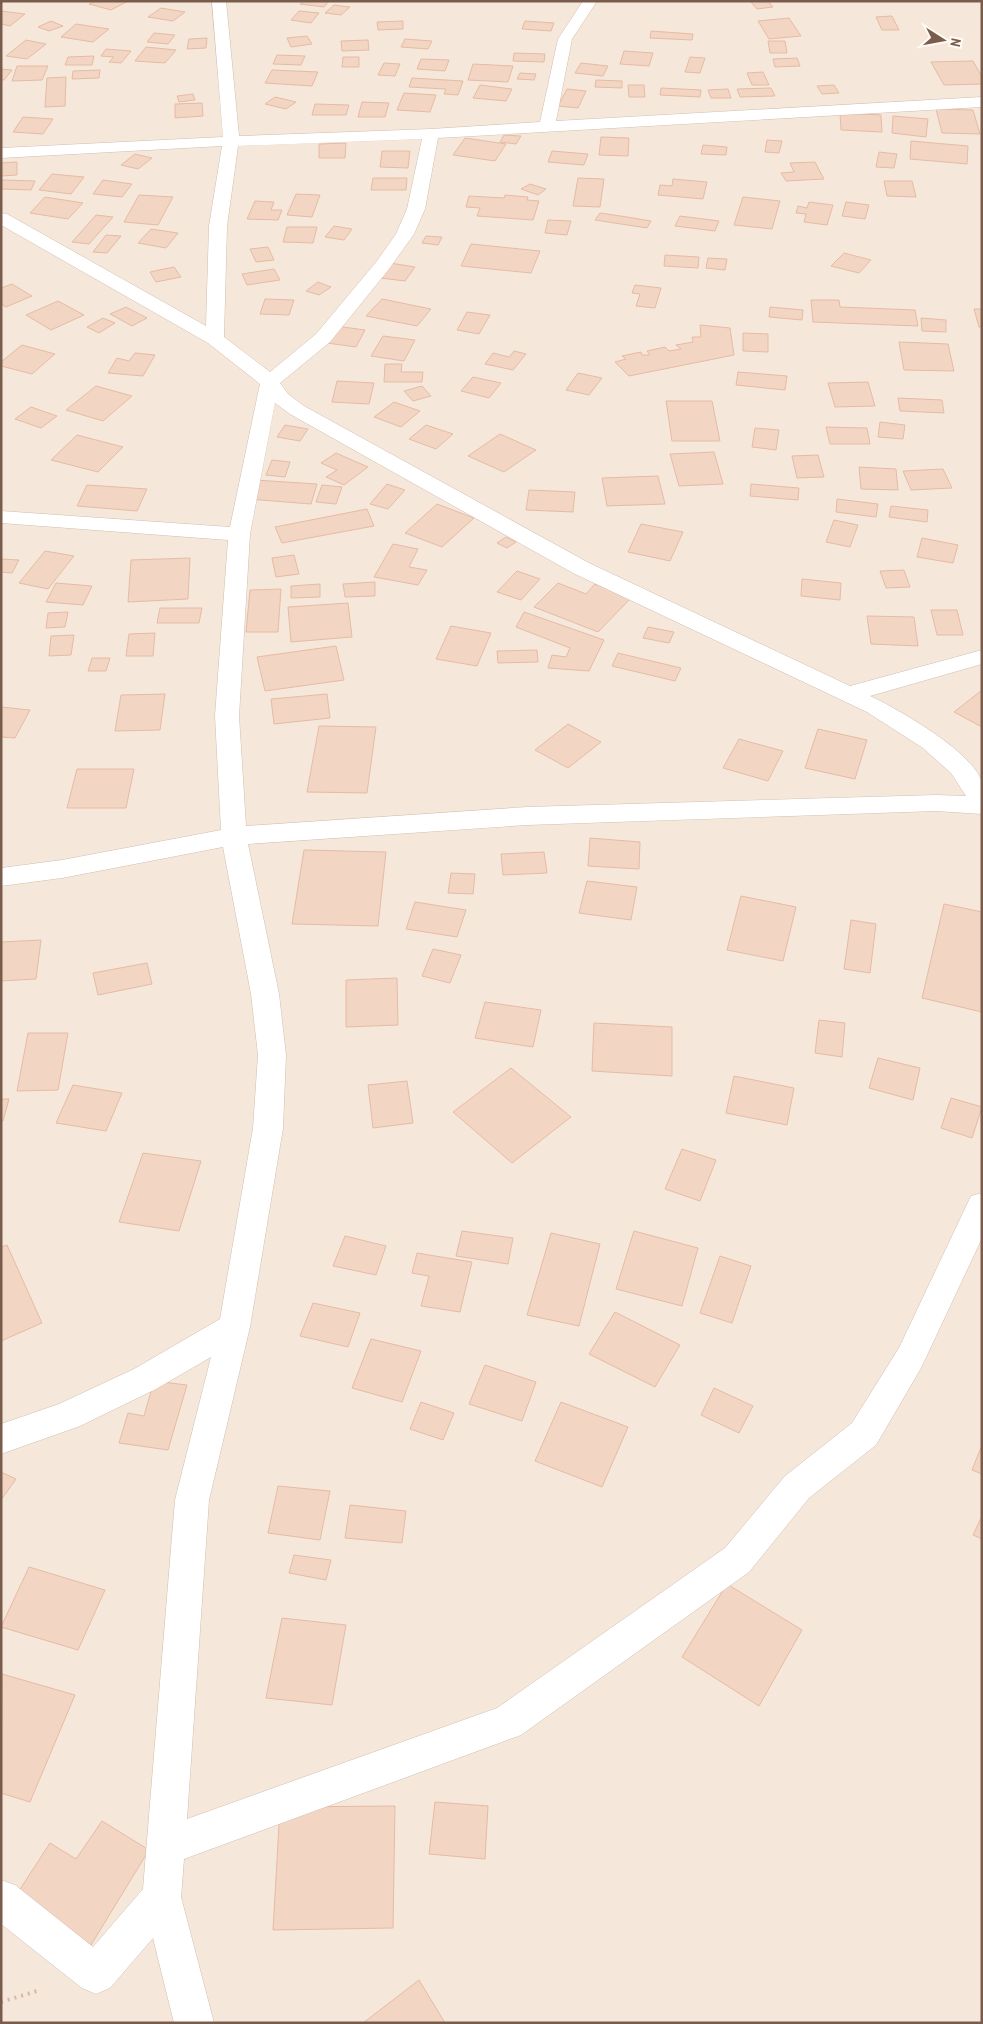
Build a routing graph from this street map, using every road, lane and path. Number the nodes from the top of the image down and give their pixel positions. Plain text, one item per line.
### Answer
1 (218, 1) edge
2 (590, 1) edge
3 (982, 102) edge
4 (547, 126) junction
5 (431, 134) junction
6 (230, 142) junction
7 (1, 153) edge
8 (1, 218) edge
9 (215, 339) junction
10 (270, 382) junction
11 (1, 517) edge
12 (238, 534) junction
13 (982, 657) edge
14 (849, 694) junction
15 (982, 805) edge
16 (234, 836) junction
17 (1, 877) edge
18 (982, 1205) edge
19 (234, 1327) junction
20 (1, 1439) edge
21 (166, 1846) junction
22 (162, 1897) junction
23 (1, 1899) edge
24 (194, 2023) edge

1 - 6 street
2 - 4 street
3 - 4 street
4 - 5 street
5 - 6 street
5 - 10 street
6 - 7 street
6 - 9 street
8 - 9 street
9 - 10 street
10 - 12 street
10 - 14 street
11 - 12 street
12 - 16 street
13 - 14 street
14 - 15 street
15 - 16 street
16 - 17 street
16 - 19 street
18 - 21 street
19 - 20 street
19 - 21 street
21 - 22 street
22 - 23 street
22 - 24 street

